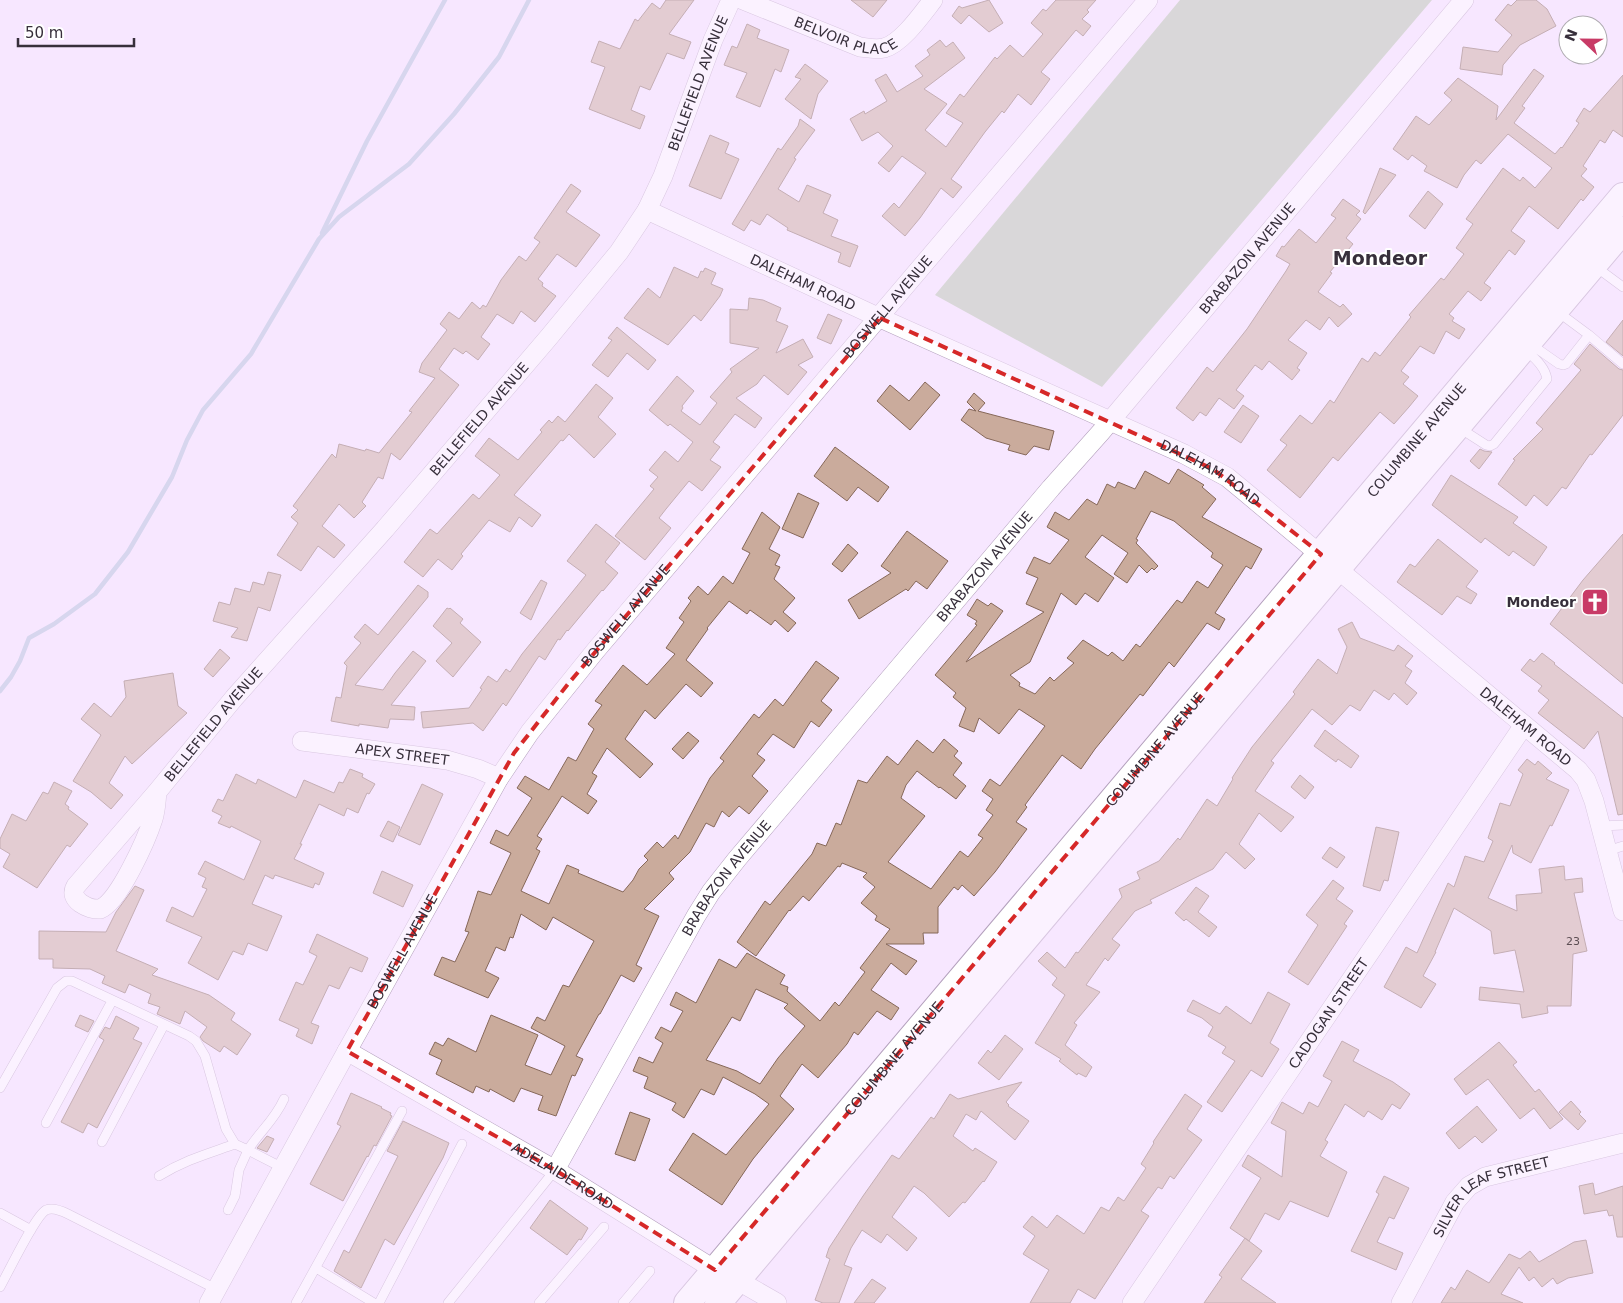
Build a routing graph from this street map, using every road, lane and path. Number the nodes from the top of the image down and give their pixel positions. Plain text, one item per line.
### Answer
1 (731, 0) edge
2 (743, 0) edge
3 (933, 0) edge
4 (1148, 0) edge
5 (1464, 0) edge
6 (1623, 196) edge
7 (647, 210) junction
8 (1623, 230) edge
9 (1594, 265) junction
10 (1623, 287) edge
11 (1556, 310) junction
12 (880, 318) junction
13 (1589, 335) junction
14 (1515, 349) junction
15 (1623, 364) edge
16 (1109, 422) junction
17 (1458, 427) junction
18 (1330, 561) junction
19 (1524, 725) junction
20 (302, 740) dead end
21 (499, 778) junction
22 (157, 792) junction
23 (1623, 825) edge
24 (1601, 826) junction
25 (1615, 849) edge
26 (1623, 911) edge
27 (112, 1001) junction
28 (164, 1025) junction
29 (347, 1051) junction
30 (0, 1088) edge
31 (284, 1099) dead end
32 (402, 1111) dead end
33 (46, 1122) dead end
34 (102, 1142) dead end
35 (1623, 1143) edge
36 (235, 1144) junction
37 (462, 1144) dead end
38 (248, 1150) junction
39 (283, 1168) junction
40 (555, 1170) junction
41 (159, 1176) dead end
42 (228, 1210) dead end
43 (0, 1213) edge
44 (604, 1227) dead end
45 (31, 1230) junction
46 (316, 1268) junction
47 (650, 1271) dead end
48 (726, 1275) junction
49 (0, 1287) edge
50 (213, 1296) edge
51 (368, 1301) edge
52 (296, 1303) edge
53 (379, 1303) edge
54 (448, 1303) edge
55 (539, 1303) edge
56 (623, 1303) edge
57 (687, 1303) edge
58 (718, 1303) edge
59 (776, 1303) edge
60 (1132, 1303) edge
61 (1401, 1303) edge

1 - 7 street, BELLEFIELD AVENUE
2 - 3 street, BELVOIR PLACE
4 - 12 street, BOSWELL AVENUE
5 - 16 street, BRABAZON AVENUE
6 - 14 main road, COLUMBINE AVENUE
7 - 12 street, DALEHAM ROAD
7 - 22 street, BELLEFIELD AVENUE
8 - 9 main road, COLUMBINE AVENUE
9 - 10 lane
9 - 11 main road, COLUMBINE AVENUE
11 - 13 lane
11 - 14 main road, COLUMBINE AVENUE
12 - 16 street, DALEHAM ROAD
12 - 21 street, BOSWELL AVENUE
13 - 14 lane
13 - 15 lane
14 - 17 main road, COLUMBINE AVENUE
14 - 17 lane
14 - 18 main road, COLUMBINE AVENUE
16 - 18 street, DALEHAM ROAD
16 - 40 street, BRABAZON AVENUE
17 - 18 main road, COLUMBINE AVENUE
18 - 19 street, DALEHAM ROAD
18 - 48 main road, COLUMBINE AVENUE
19 - 24 street, DALEHAM ROAD
19 - 60 street, CADOGAN STREET
20 - 21 street, APEX STREET
21 - 29 street, BOSWELL AVENUE
22 - 22 street, BELLEFIELD AVENUE
23 - 24 lane
24 - 25 street, DALEHAM ROAD
25 - 26 street, DALEHAM ROAD
27 - 28 lane
27 - 30 lane
27 - 33 lane
28 - 34 lane
28 - 36 lane
29 - 39 street, BOSWELL AVENUE
29 - 40 street, ADELAIDE ROAD
31 - 38 lane
32 - 46 lane
35 - 61 street, SILVER LEAF STREET
36 - 38 lane
36 - 41 lane
37 - 53 lane
38 - 39 lane
38 - 42 lane
39 - 50 street, BOSWELL AVENUE
40 - 48 street, ADELAIDE ROAD
40 - 54 lane
43 - 45 lane
44 - 55 lane
45 - 49 lane
45 - 50 lane
46 - 51 lane
46 - 52 lane
47 - 56 lane
48 - 57 main road, COLUMBINE AVENUE
48 - 58 main road, COLUMBINE AVENUE
48 - 59 street, ADELAIDE ROAD

